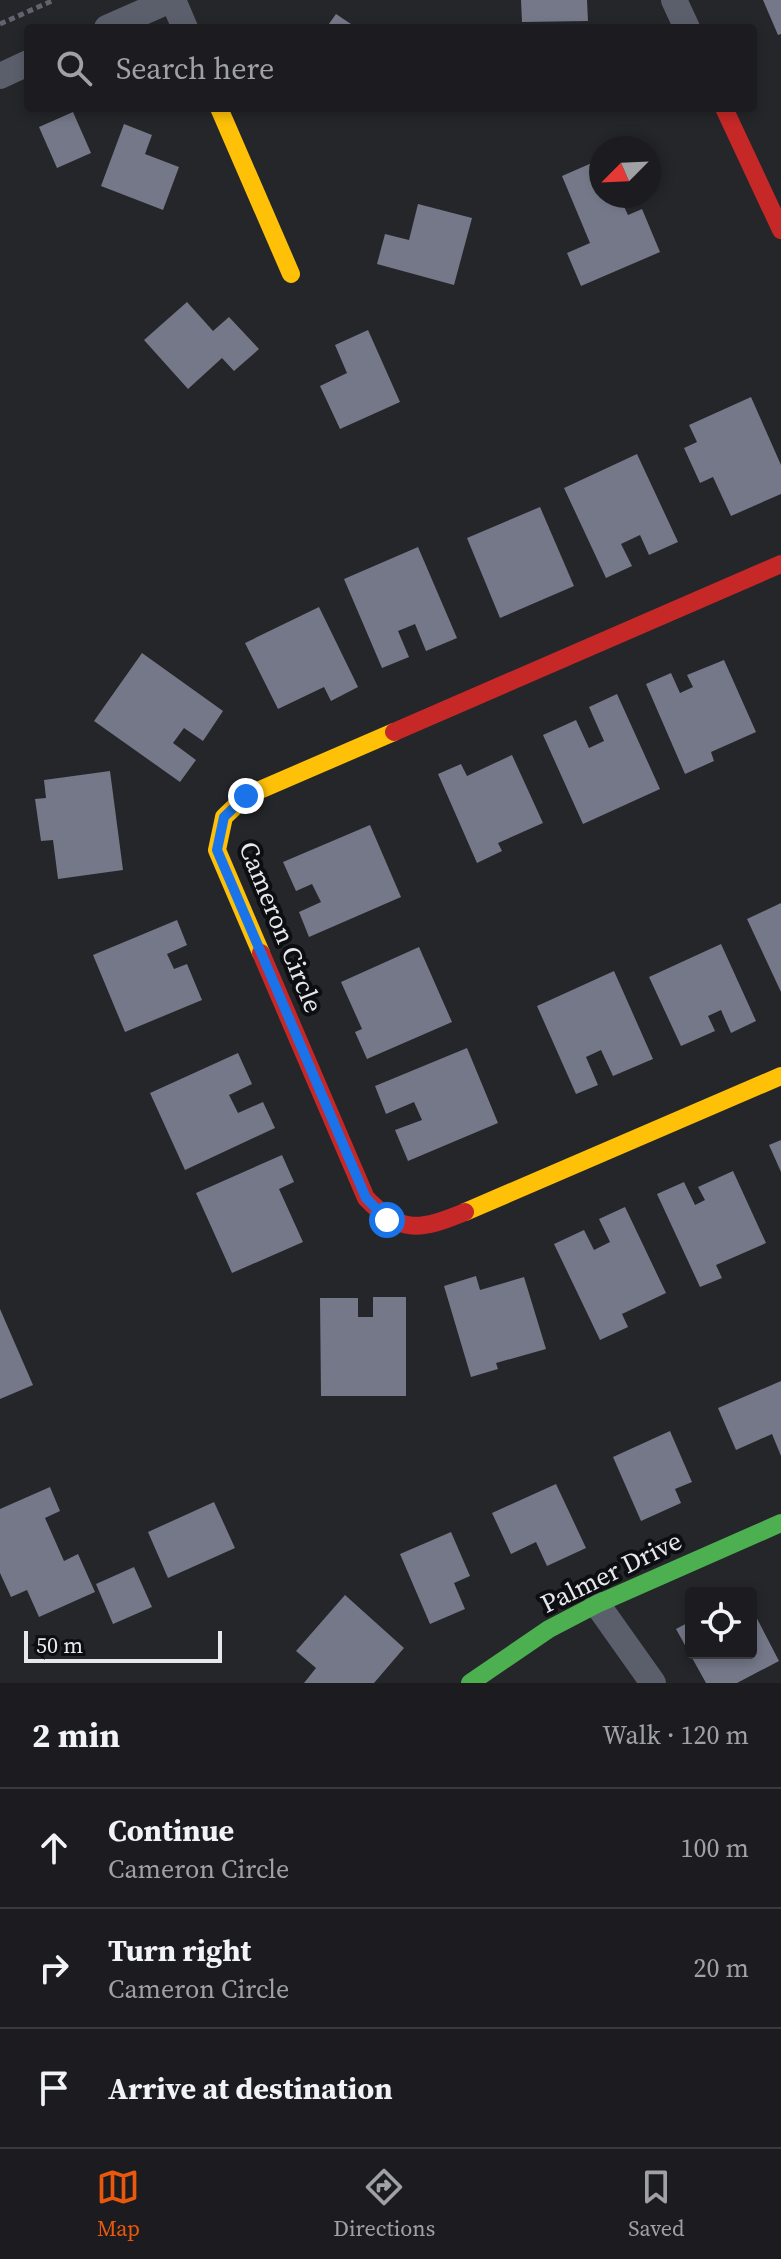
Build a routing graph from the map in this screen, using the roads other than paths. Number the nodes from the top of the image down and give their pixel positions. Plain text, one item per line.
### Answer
1 (171, 0) edge
2 (674, 0) edge
3 (116, 24) edge
4 (183, 24) edge
5 (685, 24) edge
6 (24, 65) edge
7 (0, 76) edge
8 (221, 112) edge
9 (726, 112) edge
10 (781, 230) edge
11 (291, 274) dead end
12 (781, 564) edge
13 (781, 1076) edge
14 (781, 1523) edge
15 (597, 1604) junction
16 (470, 1683) edge
17 (653, 1683) edge

1 - 3 street
1 - 4 street
2 - 5 street
6 - 7 street
8 - 11 street
9 - 10 street
12 - 13 street, Cameron Circle
14 - 15 street, Palmer Drive
15 - 16 street, Palmer Drive
15 - 17 street

